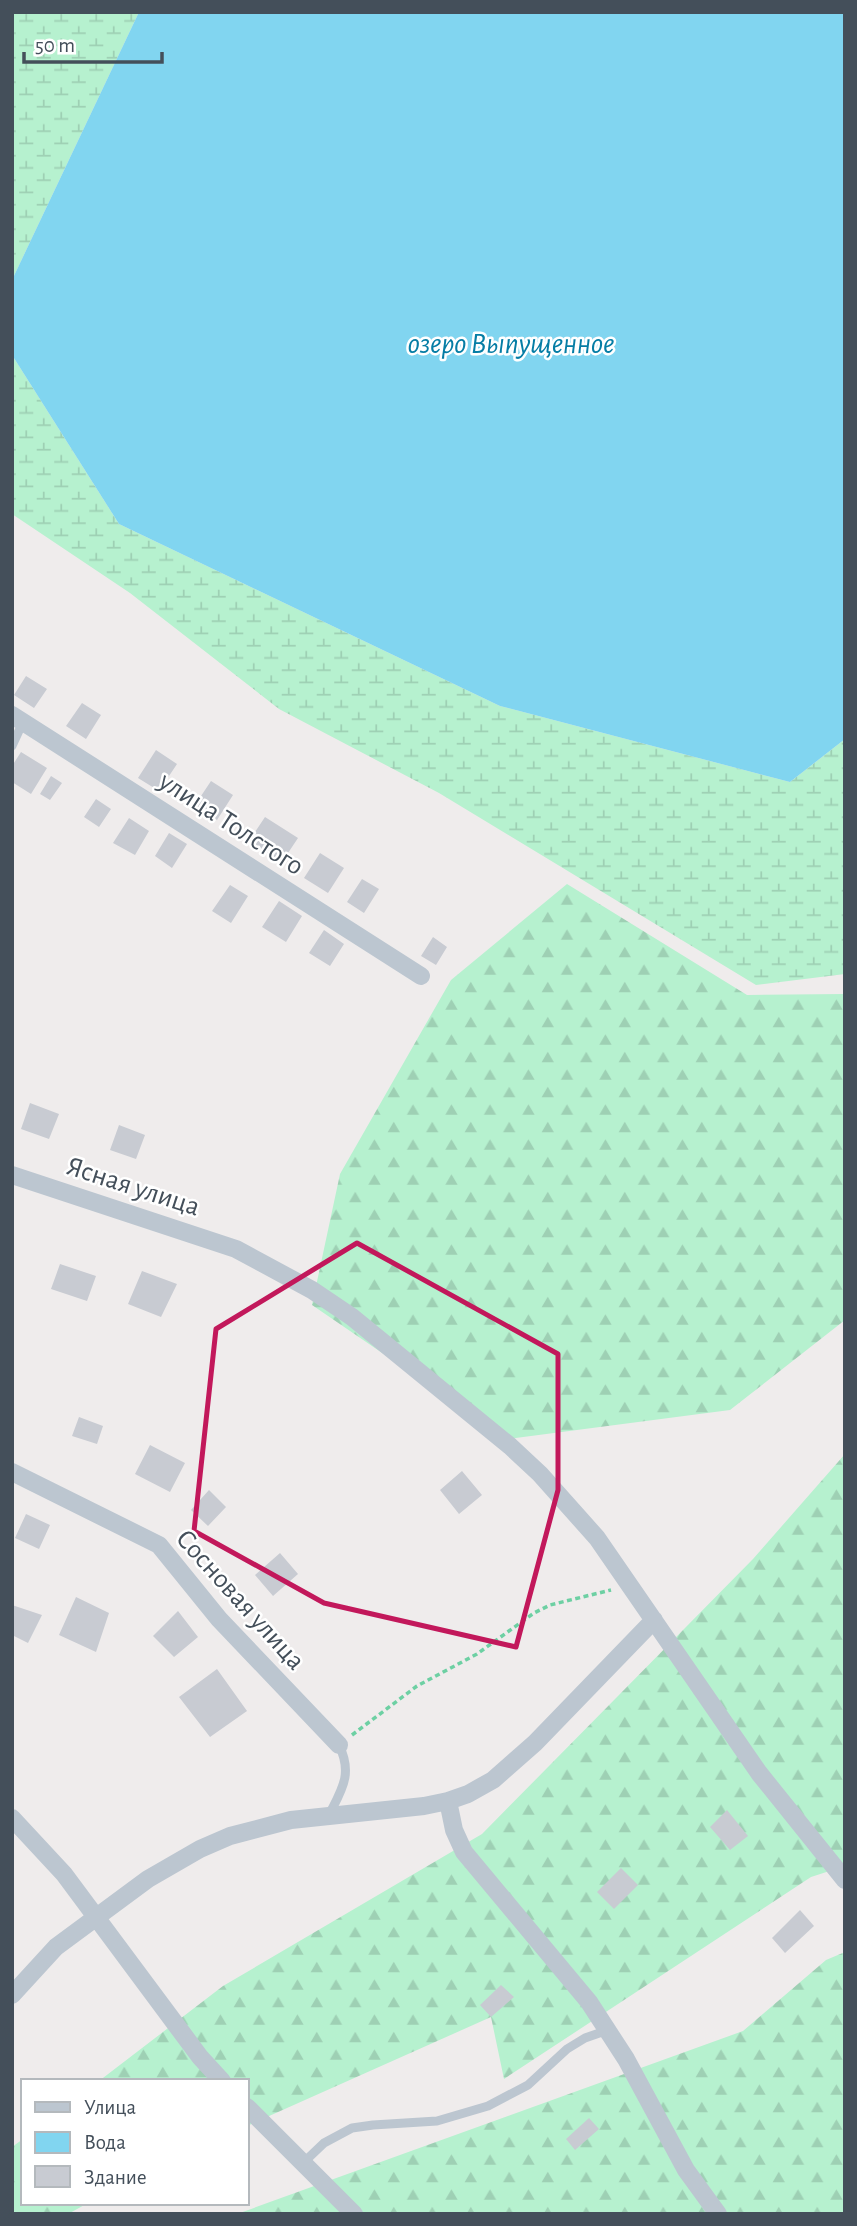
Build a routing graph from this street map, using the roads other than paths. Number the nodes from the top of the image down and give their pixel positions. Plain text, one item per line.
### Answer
1 (18, 719) edge
2 (12, 746) edge
3 (421, 976) dead end
4 (12, 1175) edge
5 (12, 1472) edge
6 (654, 1620) junction
7 (339, 1745) joint
8 (448, 1801) junction
9 (329, 1815) junction
10 (12, 1818) edge
11 (845, 1880) edge
12 (95, 1917) junction
13 (12, 1995) edge
14 (608, 2030) junction
15 (220, 2079) edge
16 (248, 2108) edge
17 (303, 2163) junction
18 (354, 2214) edge
19 (719, 2214) edge

1 - 2 lane
1 - 3 street, улица Толстого
4 - 6 street, Ясная улица
5 - 7 street, Сосновая улица
6 - 8 street
6 - 11 street, Ясная улица
7 - 9 lane
8 - 9 street
8 - 14 street
9 - 12 street
10 - 12 street
12 - 13 street
12 - 15 street
14 - 17 lane
14 - 19 street
16 - 17 street
17 - 18 street

